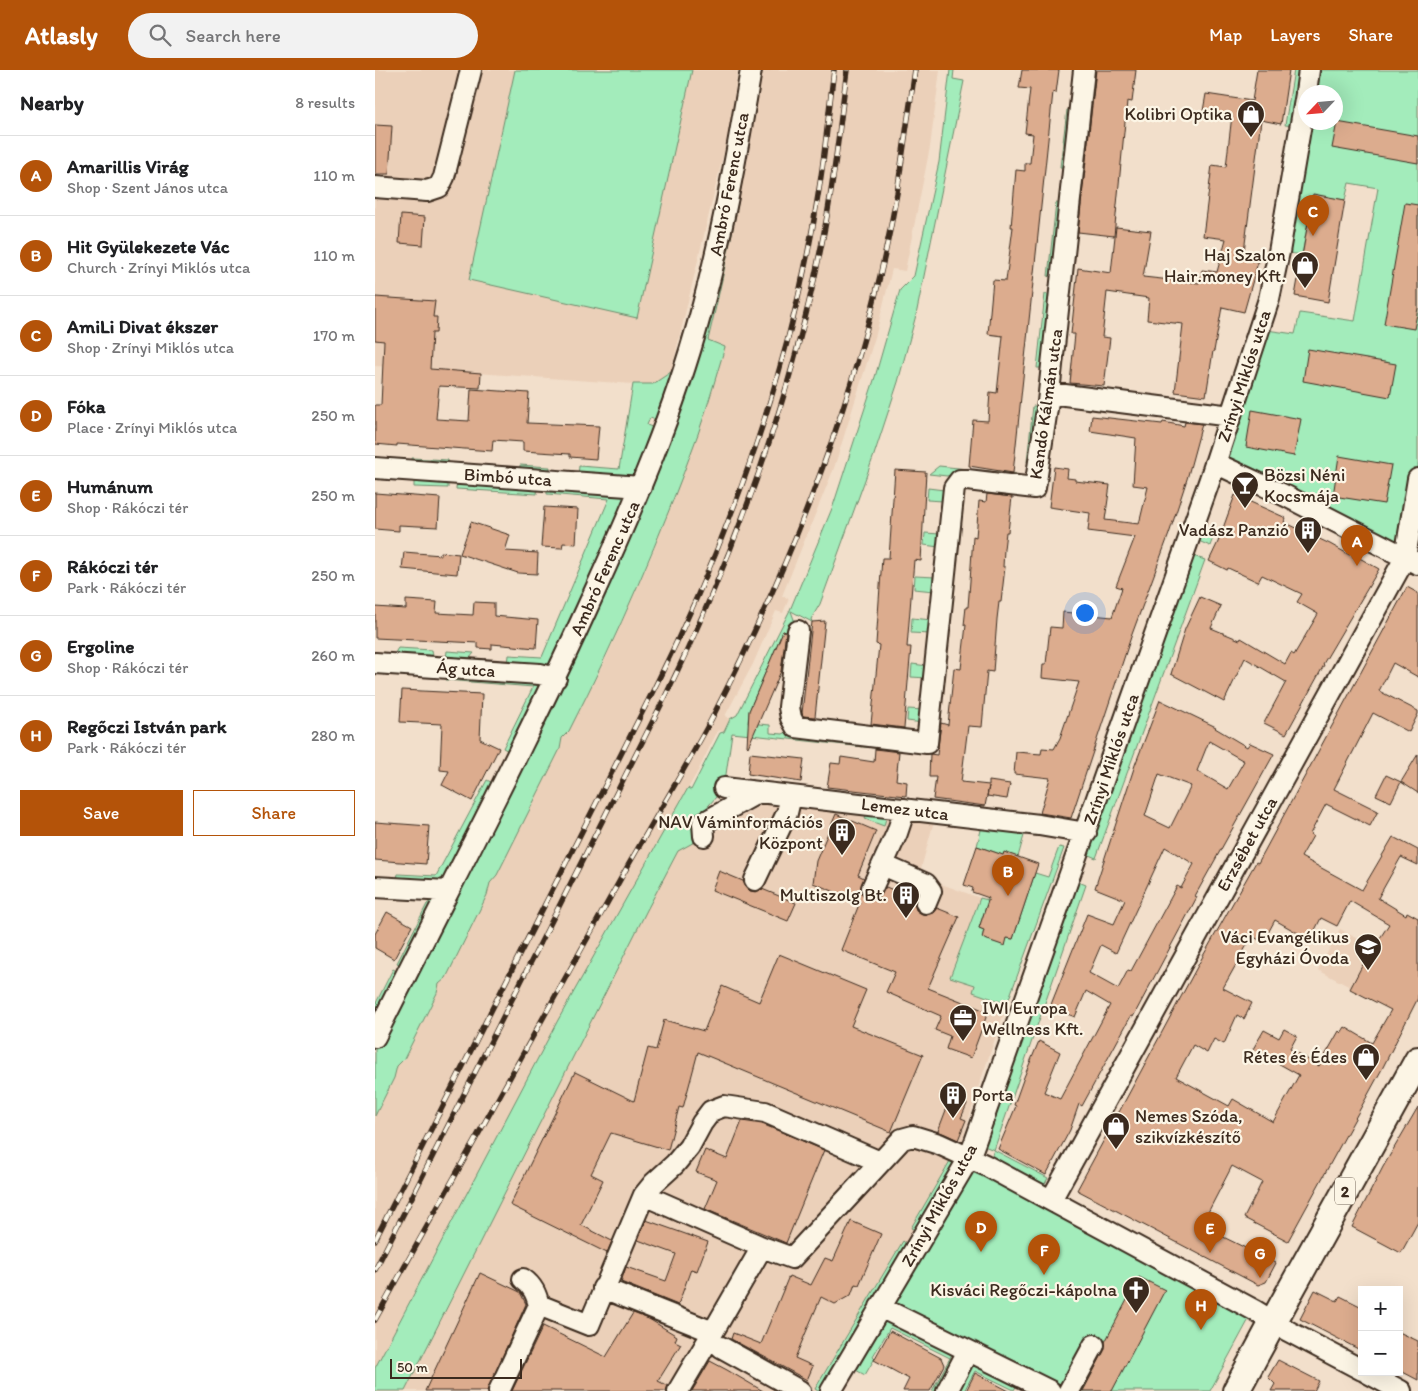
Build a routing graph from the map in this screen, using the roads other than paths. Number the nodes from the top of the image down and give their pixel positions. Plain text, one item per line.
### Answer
1 (471, 70) edge
2 (751, 70) edge
3 (1084, 70) edge
4 (1309, 70) edge
5 (1307, 85) edge
6 (1300, 130) edge
7 (375, 187) edge
8 (1049, 393) junction
9 (1231, 416) junction
10 (1215, 463) junction
11 (375, 468) edge
12 (1418, 479) edge
13 (641, 487) junction
14 (1412, 561) edge
15 (799, 631) dead end
16 (375, 663) edge
17 (556, 678) junction
18 (724, 788) dead end
19 (759, 792) junction
20 (791, 796) junction
21 (905, 809) junction
22 (1085, 833) junction
23 (705, 836) dead end
24 (883, 865) junction
25 (755, 880) dead end
26 (375, 887) edge
27 (872, 888) dead end
28 (447, 891) junction
29 (926, 903) dead end
30 (375, 1036) edge
31 (1418, 1060) edge
32 (969, 1158) junction
33 (880, 1162) junction
34 (644, 1195) junction
35 (1051, 1200) junction
36 (762, 1247) junction
37 (523, 1279) dead end
38 (603, 1288) junction
39 (539, 1305) junction
40 (881, 1307) junction
41 (1273, 1322) junction
42 (717, 1340) junction
43 (1094, 1345) dead end
44 (968, 1351) junction
45 (1358, 1368) edge
46 (1373, 1376) edge
47 (499, 1391) edge
48 (678, 1391) edge
49 (801, 1391) edge
50 (831, 1391) edge
51 (947, 1391) edge
52 (1049, 1391) edge
53 (1069, 1391) edge
54 (1236, 1391) edge
55 (1401, 1391) edge

1 - 7 street
2 - 13 street, Ambró Ferenc utca
3 - 8 street, Kandó Kálmán utca
4 - 5 street, Zrínyi Miklós utca
6 - 9 street, Zrínyi Miklós utca
8 - 9 street
8 - 15 street, Kandó Kálmán utca
9 - 10 street, Zrínyi Miklós utca
10 - 14 street
10 - 22 street, Zrínyi Miklós utca
11 - 13 street, Bimbó utca
12 - 14 street, Erzsébet utca
13 - 17 street, Ambró Ferenc utca
14 - 35 street, Erzsébet utca
16 - 17 street, Ág utca
17 - 28 street, Ambró Ferenc utca
18 - 19 street, Lemez utca
19 - 20 street, Lemez utca
19 - 23 street
20 - 21 street, Lemez utca
20 - 25 street
21 - 22 street, Lemez utca
21 - 24 street
22 - 32 street, Zrínyi Miklós utca
24 - 27 street
24 - 29 street
26 - 28 street
28 - 30 street, Ambró Ferenc utca
31 - 41 main road, 2
32 - 33 street
32 - 35 street
32 - 40 street, Zrínyi Miklós utca
33 - 34 street
33 - 36 street
34 - 36 street
34 - 38 street
35 - 41 street
36 - 42 street
37 - 39 street
38 - 39 street
38 - 42 street
39 - 47 street
40 - 44 street
40 - 50 street, Zrínyi Miklós utca
41 - 45 street
41 - 54 main road, 2
42 - 48 street
42 - 49 street
43 - 53 street
44 - 51 street
44 - 52 street
46 - 55 street

